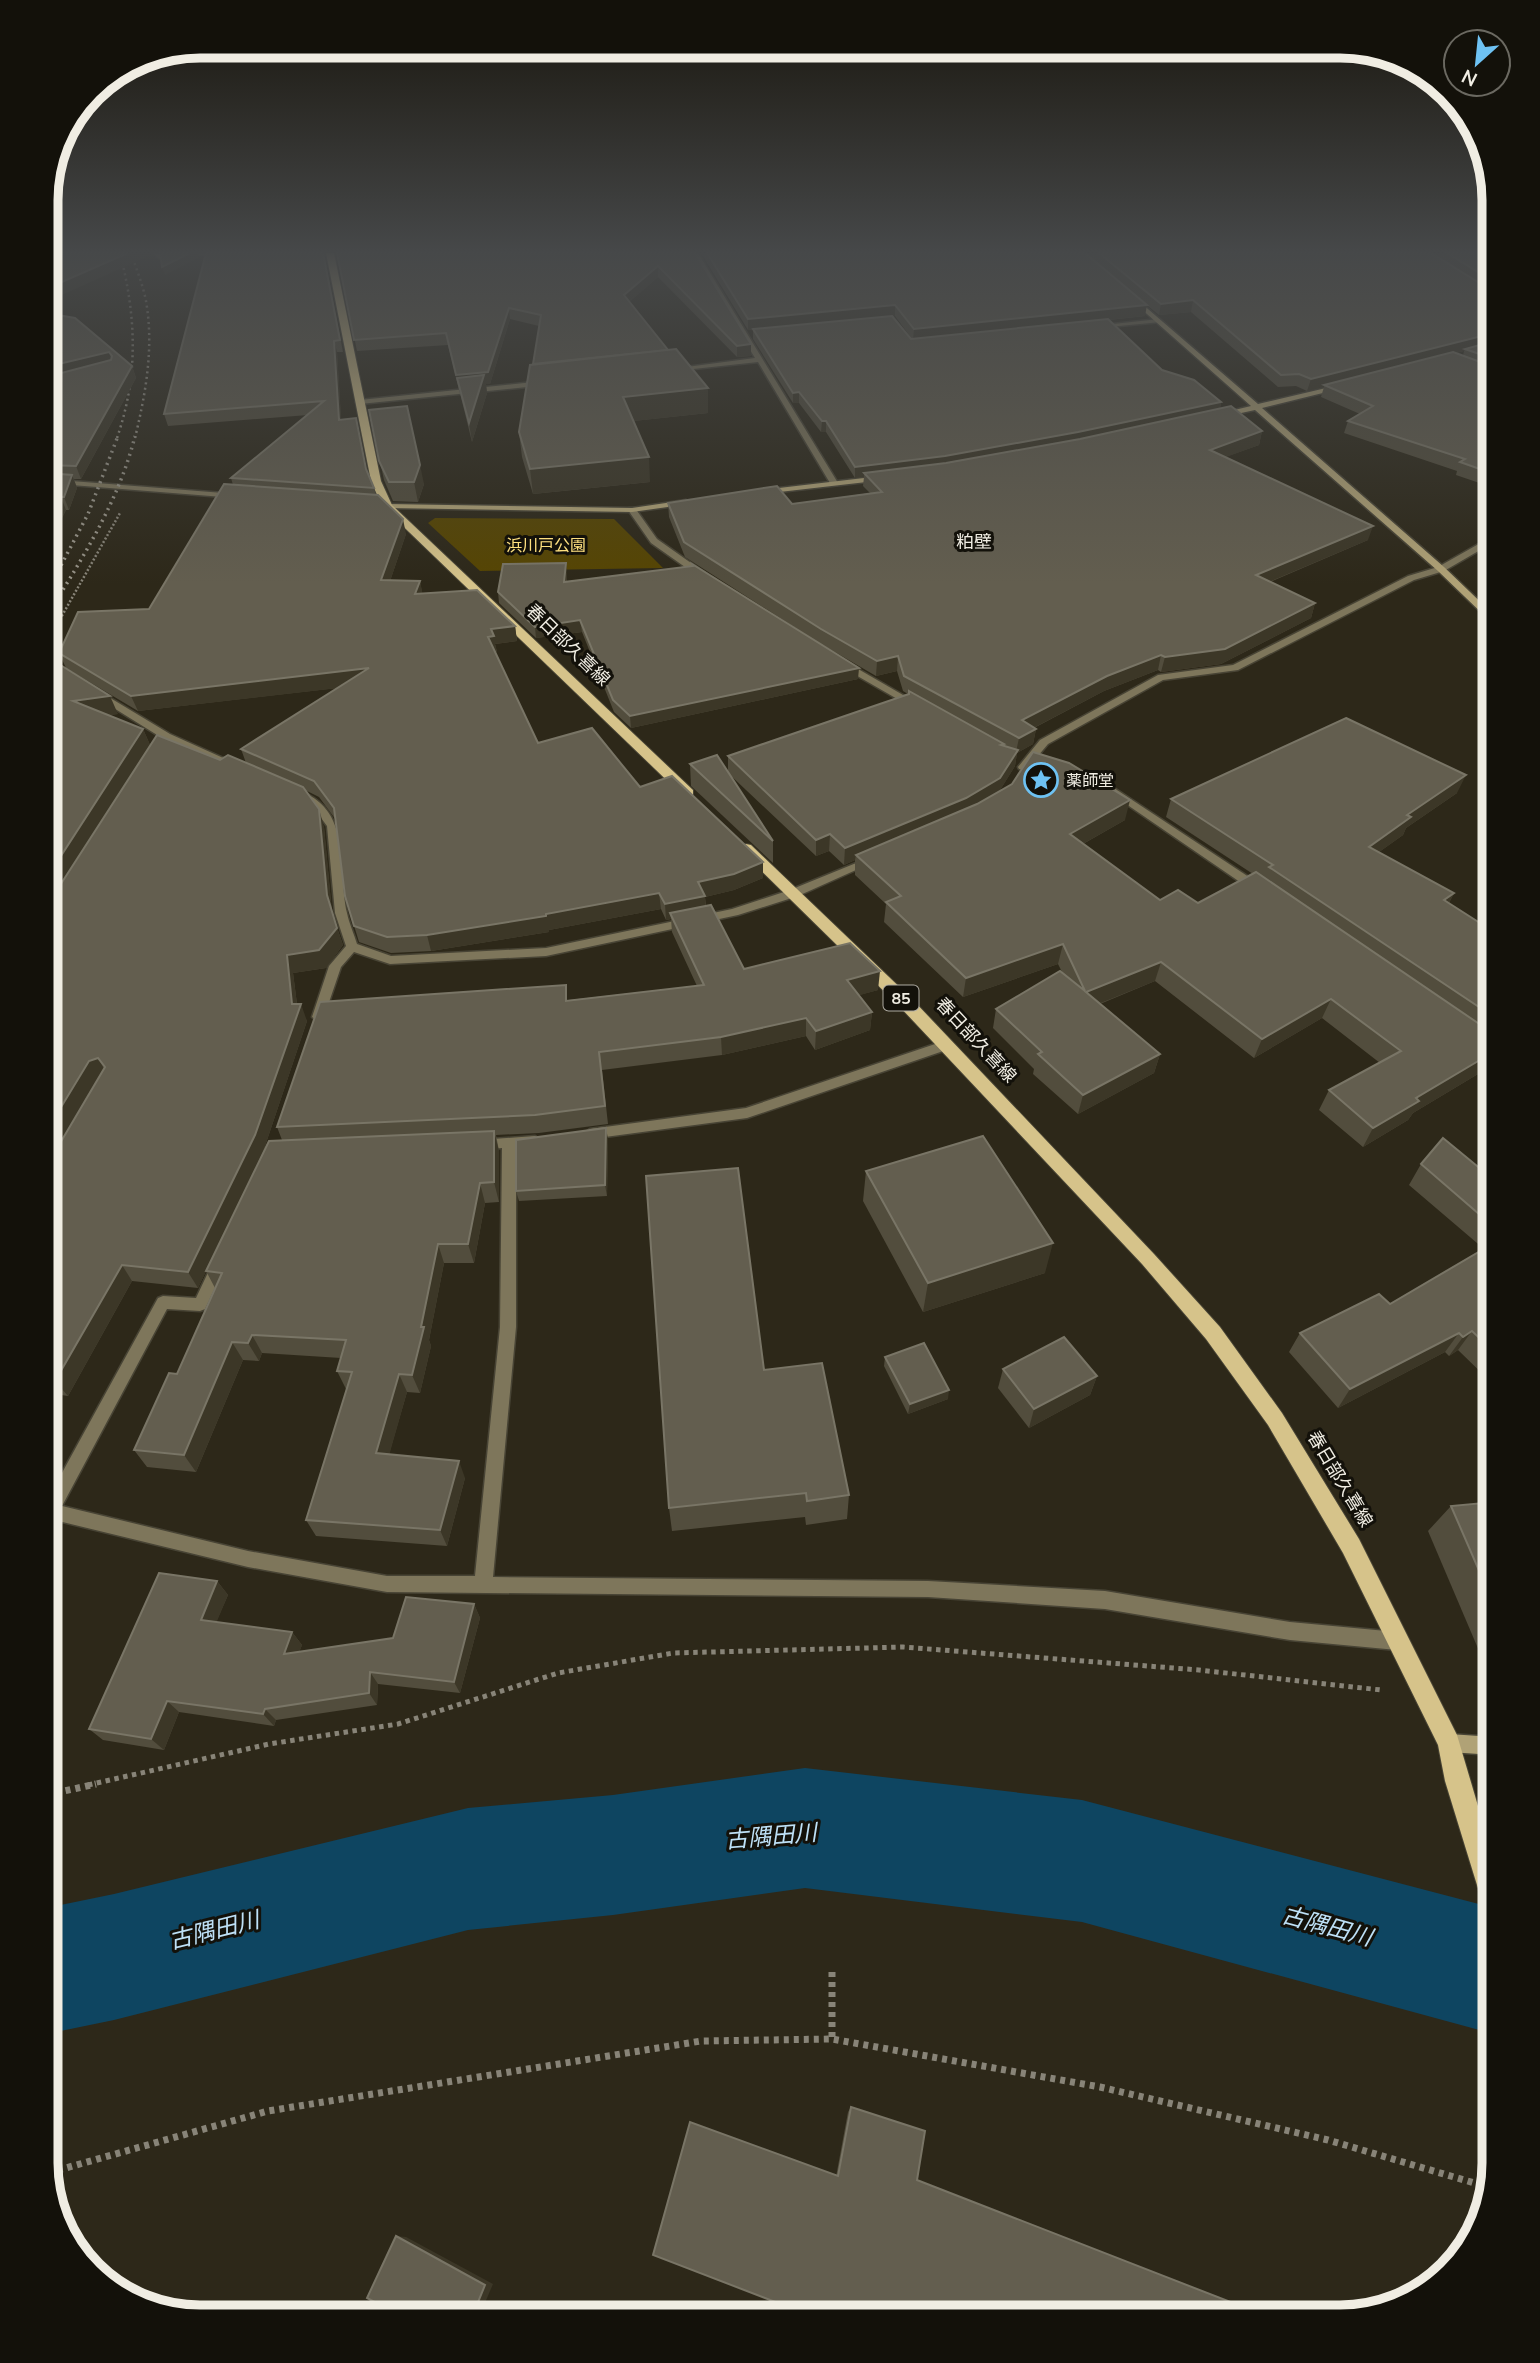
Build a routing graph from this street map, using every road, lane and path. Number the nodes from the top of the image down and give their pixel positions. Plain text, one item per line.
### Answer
1 (352, 363) edge
2 (729, 363) edge
3 (762, 363) edge
4 (1208, 363) edge
5 (664, 370) edge
6 (553, 382) edge
7 (1348, 384) edge
8 (360, 402) junction
9 (1259, 408) junction
10 (1218, 417) edge
11 (889, 477) edge
12 (58, 482) edge
13 (834, 483) junction
14 (132, 488) junction
15 (754, 494) edge
16 (251, 497) edge
17 (700, 501) edge
18 (381, 506) junction
19 (632, 510) junction
20 (1482, 546) edge
21 (1441, 569) junction
22 (711, 581) edge
23 (1482, 608) edge
24 (58, 623) edge
25 (828, 655) edge
26 (58, 669) edge
27 (79, 682) edge
28 (90, 689) edge
29 (922, 709) edge
30 (166, 736) junction
31 (159, 747) edge
32 (1019, 761) junction
33 (1037, 767) edge
34 (253, 774) edge
35 (1017, 775) edge
36 (1097, 785) edge
37 (290, 790) edge
38 (705, 808) edge
39 (734, 837) edge
40 (881, 856) edge
41 (794, 893) junction
42 (1271, 897) edge
43 (352, 947) junction
44 (314, 1028) edge
45 (947, 1045) junction
46 (581, 1135) edge
47 (553, 1139) edge
48 (509, 1143) junction
49 (470, 1145) edge
50 (222, 1258) edge
51 (58, 1493) edge
52 (58, 1513) edge
53 (482, 1585) junction
54 (1396, 1641) junction
55 (1424, 1695) junction
56 (1449, 1743) junction
57 (1482, 1745) edge
58 (58, 1792) edge
59 (1482, 1860) edge
60 (832, 1972) dead end
61 (832, 2039) junction
62 (58, 2170) edge
63 (1480, 2185) edge

1 - 8 main road, 春日部久喜線
2 - 5 street
3 - 13 street
4 - 9 street
6 - 8 street
7 - 9 street
8 - 18 main road, 春日部久喜線
9 - 10 street
9 - 21 street
11 - 13 street
12 - 14 street
13 - 15 street
14 - 16 street
14 - 24 path
17 - 19 street
18 - 19 street
18 - 38 main road, 春日部久喜線
19 - 22 street
20 - 21 street
21 - 23 street
21 - 32 street
25 - 29 street
26 - 27 street
28 - 30 street
30 - 31 street
30 - 34 street
32 - 33 street
32 - 35 street
36 - 42 street
37 - 43 street
39 - 41 main road, 春日部久喜線 / 85
40 - 41 street
41 - 43 street
41 - 45 main road, 春日部久喜線 / 85
43 - 44 street
45 - 46 street
45 - 54 main road, 春日部久喜線 / 85
47 - 48 street
48 - 49 street
48 - 53 street
50 - 51 street
52 - 53 street
53 - 54 street
54 - 55 main road, 春日部久喜線 / 85
55 - 56 main road, 春日部久喜線 / 85
55 - 58 path
56 - 57 street
56 - 59 main road, 春日部久喜線 / 85
60 - 61 path
61 - 62 path
61 - 63 path

